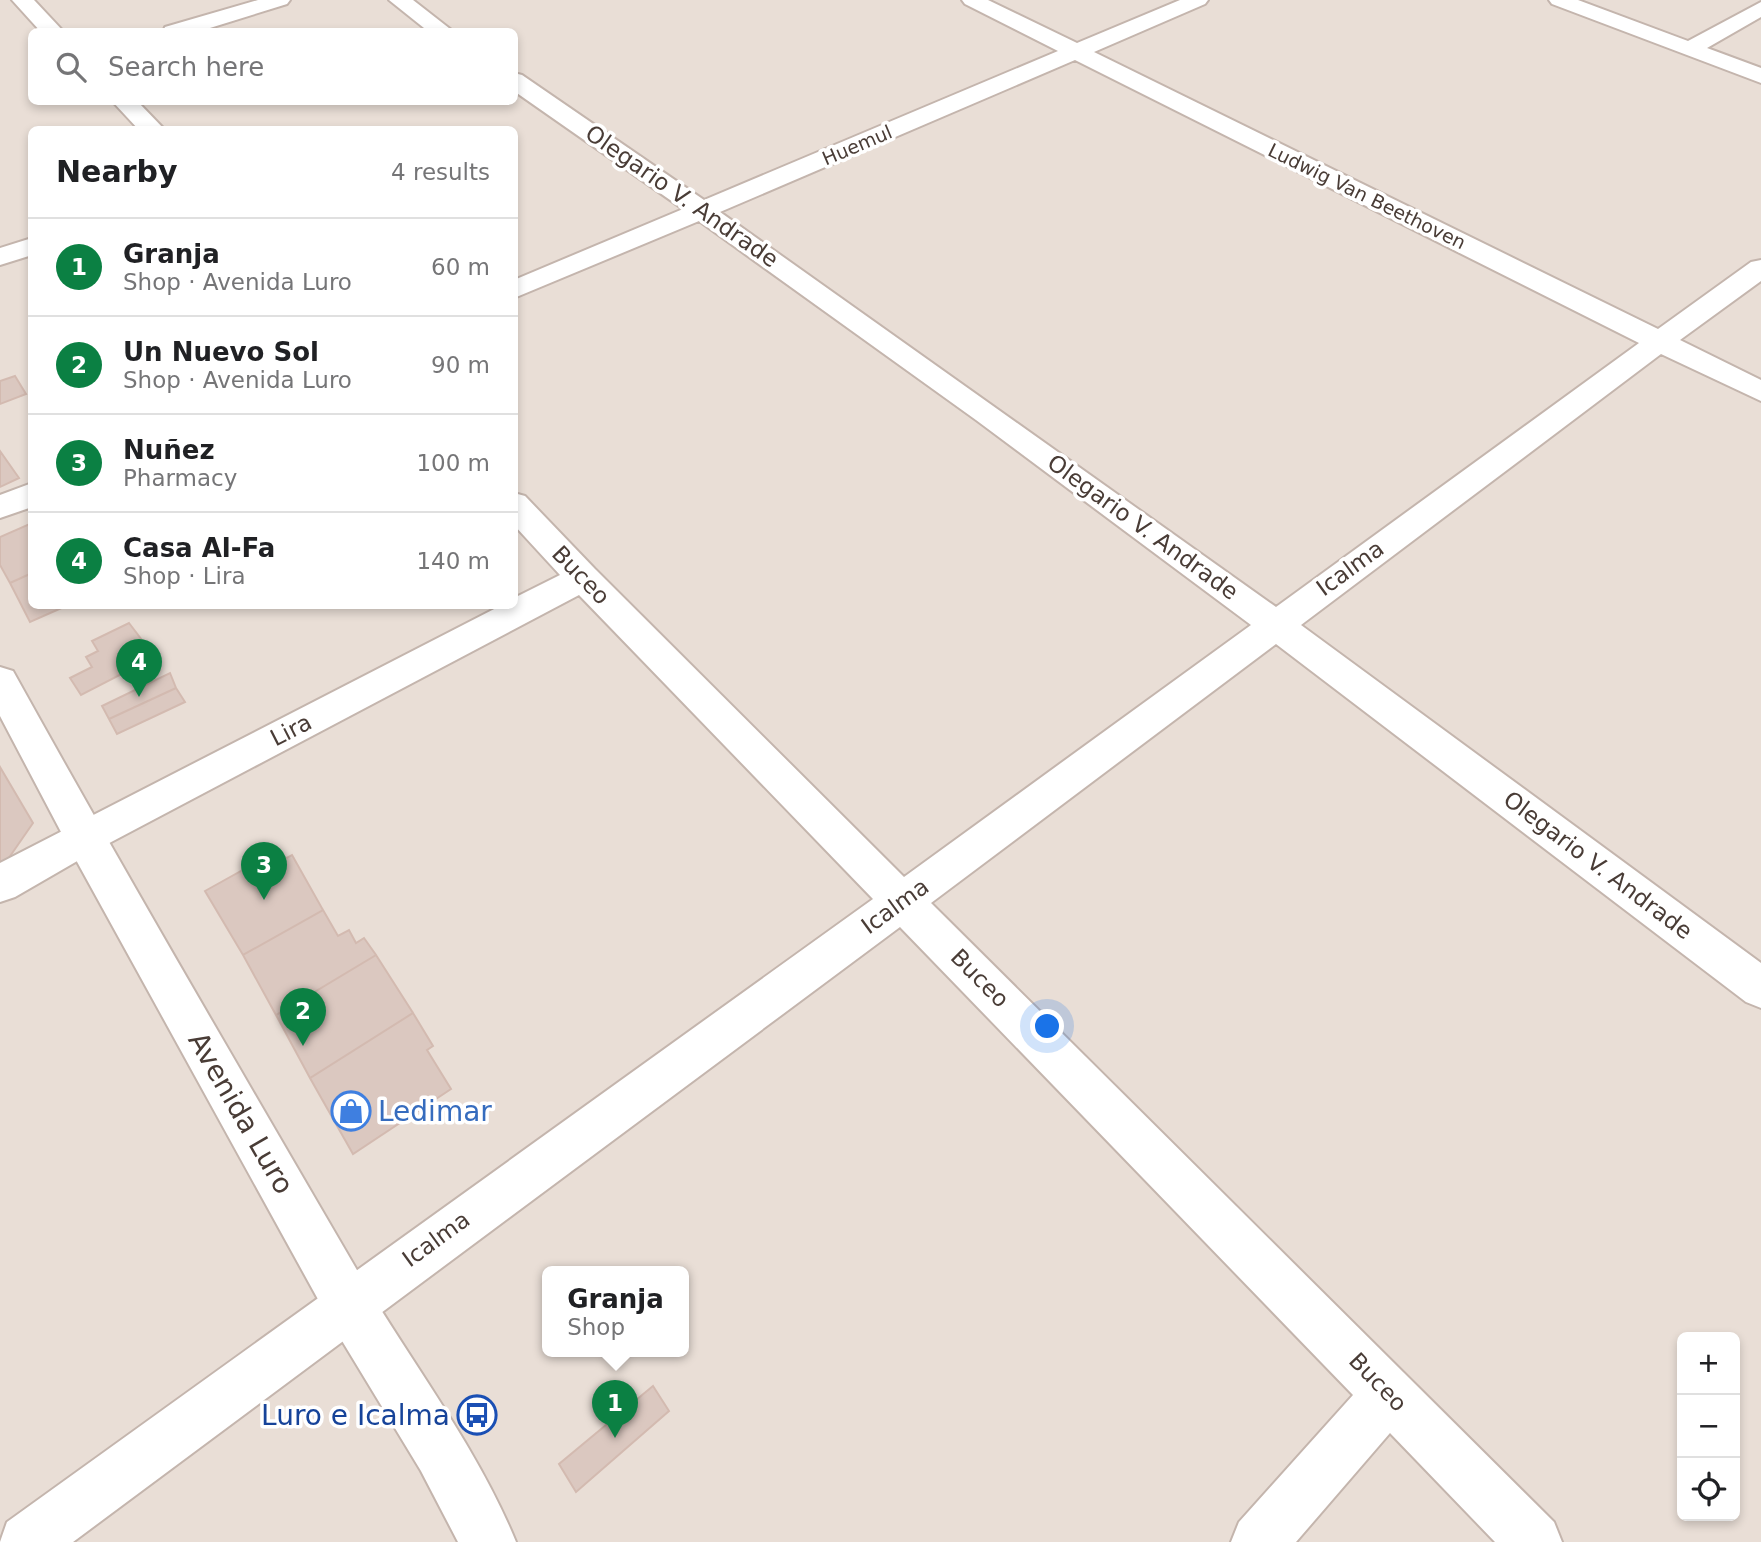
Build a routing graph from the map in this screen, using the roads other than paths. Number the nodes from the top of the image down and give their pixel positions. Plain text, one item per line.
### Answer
1 (22, 0) edge
2 (280, 0) edge
3 (399, 0) edge
4 (972, 0) edge
5 (1198, 0) edge
6 (1559, 0) edge
7 (1761, 8) edge
8 (50, 28) edge
9 (186, 28) edge
10 (438, 28) edge
11 (1690, 49) junction
12 (1078, 52) junction
13 (1761, 76) edge
14 (518, 83) edge
15 (128, 105) edge
16 (149, 126) edge
17 (704, 210) junction
18 (28, 247) edge
19 (0, 257) edge
20 (1761, 268) edge
21 (518, 288) edge
22 (1659, 341) junction
23 (1761, 392) edge
24 (28, 496) edge
25 (0, 507) edge
26 (518, 508) edge
27 (583, 578) junction
28 (1276, 623) junction
29 (0, 681) edge
30 (84, 837) junction
31 (0, 884) edge
32 (904, 901) junction
33 (1761, 988) edge
34 (348, 1303) junction
35 (1390, 1394) junction
36 (27, 1542) edge
37 (488, 1542) edge
38 (1259, 1542) edge
39 (1534, 1542) edge

1 - 8 street
2 - 9 street
3 - 10 street
4 - 12 street, Ludwig Van Beethoven
5 - 12 street, Huemul
6 - 11 street
7 - 11 street
11 - 13 street
12 - 17 street, Huemul
12 - 22 street, Ludwig Van Beethoven
14 - 17 street, Olegario V. Andrade
15 - 16 street
17 - 21 street, Huemul
17 - 28 street, Olegario V. Andrade
18 - 19 street
20 - 22 street, Icalma
22 - 23 street, Ludwig Van Beethoven
22 - 28 street, Icalma
24 - 25 street
26 - 27 street, Buceo
27 - 30 street, Lira
27 - 32 street, Buceo
28 - 32 street, Icalma
28 - 33 street, Olegario V. Andrade
29 - 30 street, Avenida Luro
30 - 31 street, Lira
30 - 34 street, Avenida Luro
32 - 34 street, Icalma
32 - 35 street, Buceo
34 - 36 street, Icalma
34 - 37 street, Avenida Luro
35 - 38 street
35 - 39 street, Buceo

